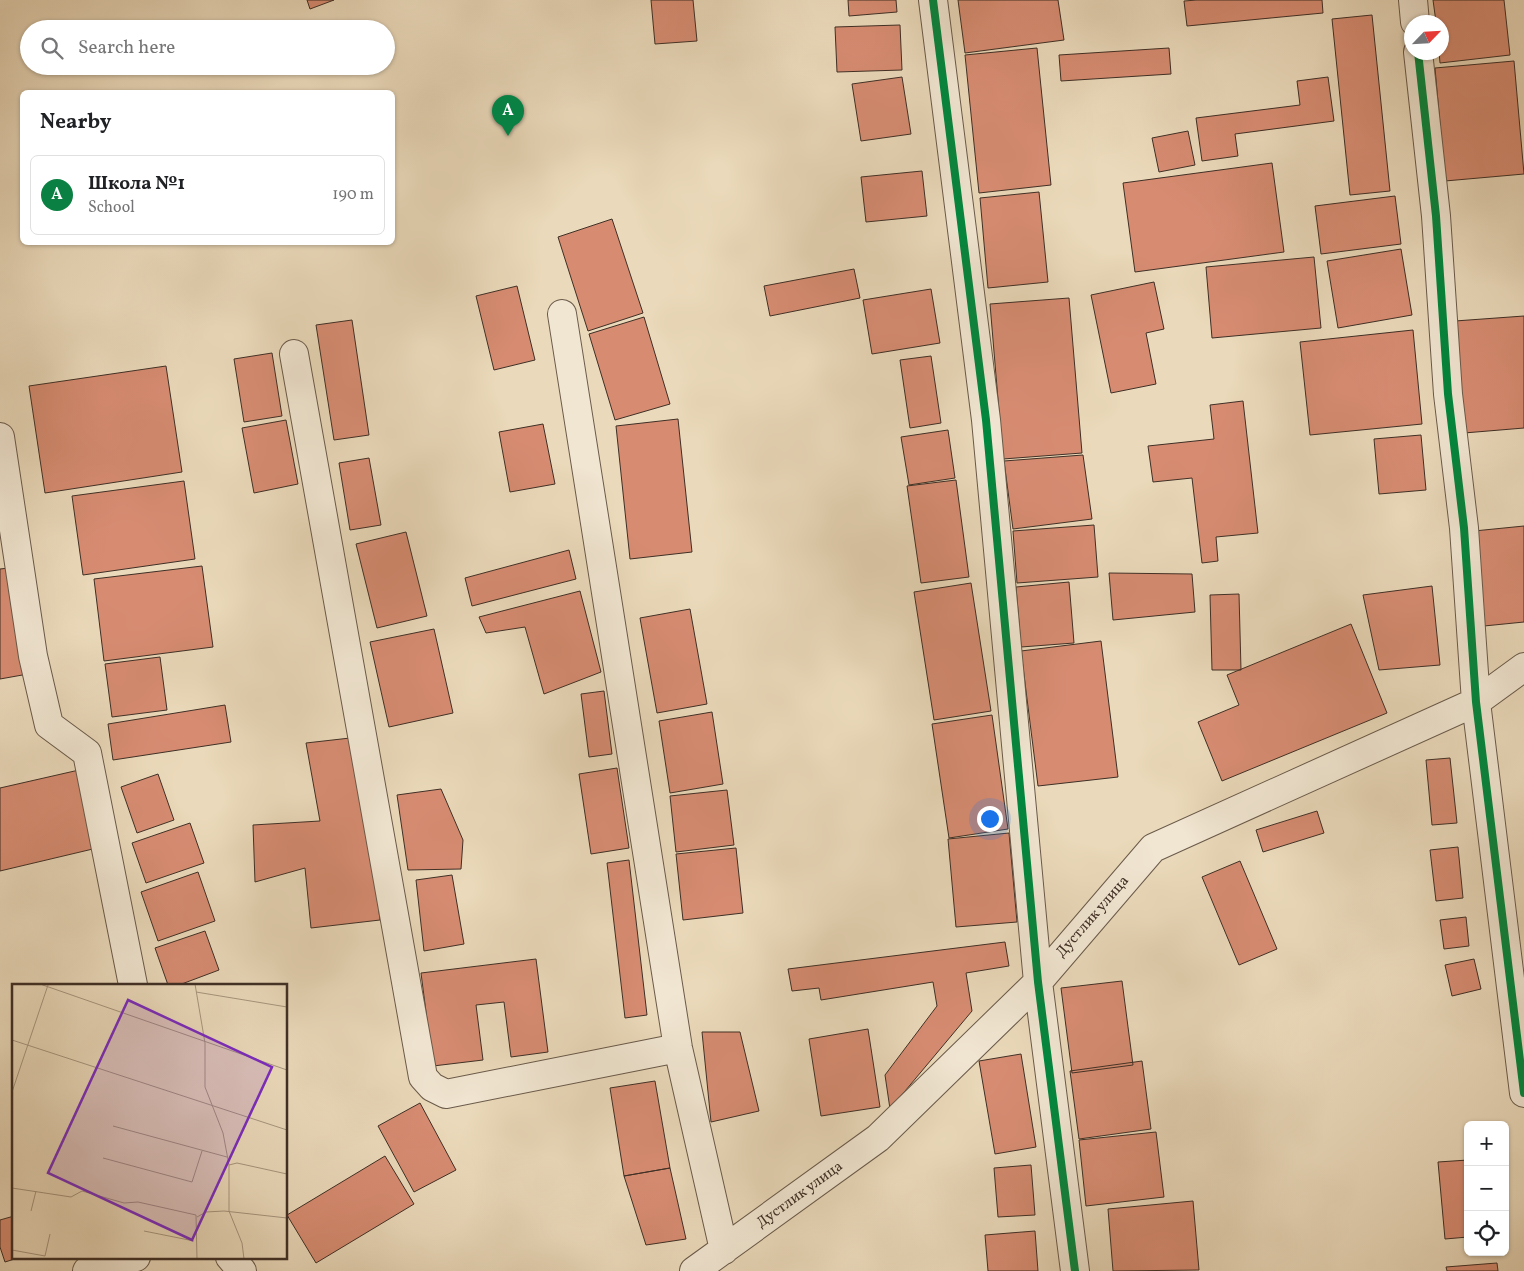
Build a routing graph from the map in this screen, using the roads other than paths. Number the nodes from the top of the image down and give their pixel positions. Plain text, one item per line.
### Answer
1 (933, 0) edge
2 (1413, 0) edge
3 (1414, 15) edge
4 (1419, 60) edge
5 (562, 314) dead end
6 (294, 354) dead end
7 (0, 437) edge
8 (1524, 667) edge
9 (1476, 702) junction
10 (1038, 982) junction
11 (133, 984) edge
12 (678, 1048) junction
13 (1524, 1093) edge
14 (724, 1250) junction
15 (132, 1258) edge
16 (231, 1258) edge
17 (87, 1271) edge
18 (242, 1271) edge
19 (694, 1271) edge
20 (1075, 1271) edge

1 - 10 street
2 - 3 street
4 - 9 street
5 - 12 street
6 - 12 street
7 - 11 street
8 - 9 street, Дустлик улица
9 - 10 street, Дустлик улица
9 - 13 street
10 - 14 street, Дустлик улица
10 - 20 street
12 - 14 street
14 - 19 street, Дустлик улица
15 - 17 street
16 - 18 street

